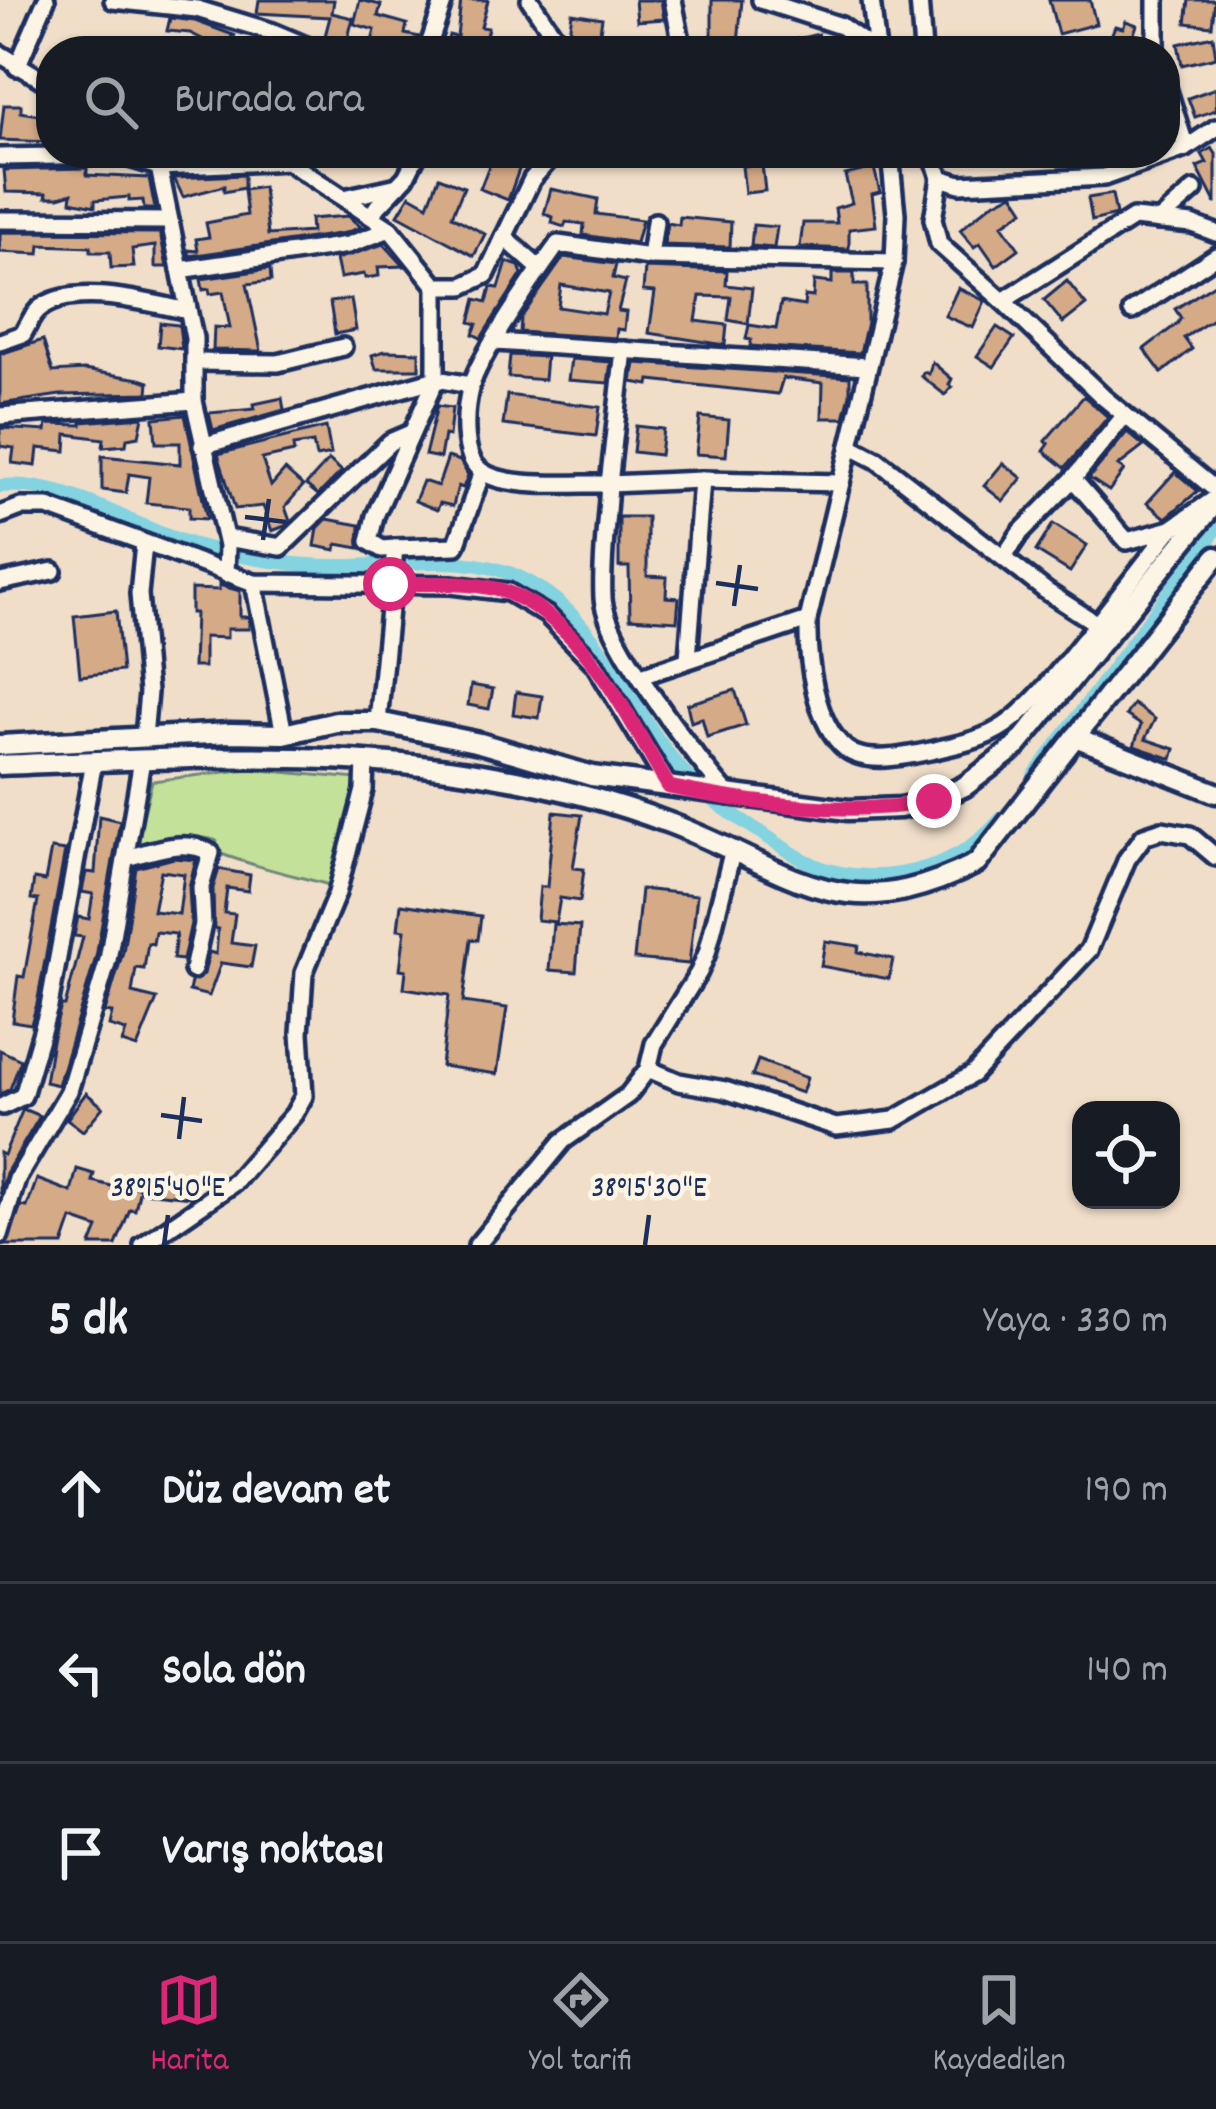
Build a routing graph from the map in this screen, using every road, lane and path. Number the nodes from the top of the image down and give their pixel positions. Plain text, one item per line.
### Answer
1 (46, 0) edge
2 (113, 0) edge
3 (444, 0) edge
4 (530, 0) edge
5 (673, 0) edge
6 (761, 0) edge
7 (871, 0) edge
8 (919, 0) edge
9 (1156, 0) edge
10 (282, 36) edge
11 (432, 36) edge
12 (554, 36) edge
13 (680, 36) edge
14 (855, 36) edge
15 (875, 36) edge
16 (922, 36) edge
17 (1156, 36) edge
18 (0, 54) edge
19 (17, 67) junction
20 (36, 77) edge
21 (1216, 128) edge
22 (1180, 129) edge
23 (1186, 148) junction
24 (1180, 150) edge
25 (36, 156) edge
26 (0, 157) edge
27 (159, 168) edge
28 (299, 168) edge
29 (409, 168) edge
30 (541, 168) edge
31 (891, 168) edge
32 (937, 168) edge
33 (1129, 168) edge
34 (940, 178) junction
35 (398, 186) junction
36 (1194, 190) dead end
37 (344, 198) junction
38 (370, 215) junction
39 (0, 220) edge
40 (1159, 220) junction
41 (170, 221) junction
42 (655, 222) dead end
43 (390, 229) junction
44 (1216, 233) edge
45 (504, 237) junction
46 (1216, 256) edge
47 (650, 257) junction
48 (894, 262) junction
49 (540, 268) junction
50 (180, 270) junction
51 (436, 286) junction
52 (1003, 301) junction
53 (188, 311) junction
54 (1132, 311) dead end
55 (0, 342) edge
56 (495, 342) junction
57 (343, 347) dead end
58 (624, 350) junction
59 (194, 362) junction
60 (867, 365) junction
61 (436, 380) junction
62 (470, 385) junction
63 (194, 401) junction
64 (1125, 415) junction
65 (0, 416) edge
66 (411, 433) junction
67 (202, 446) junction
68 (850, 446) junction
69 (482, 472) junction
70 (1073, 479) junction
71 (702, 480) junction
72 (841, 483) junction
73 (609, 484) junction
74 (1216, 497) edge
75 (0, 515) edge
76 (1171, 529) junction
77 (144, 544) junction
78 (226, 555) junction
79 (1004, 557) junction
80 (1216, 557) edge
81 (393, 564) junction
82 (53, 571) dead end
83 (0, 582) edge
84 (254, 583) junction
85 (808, 620) junction
86 (1096, 624) junction
87 (688, 658) junction
88 (641, 676) junction
89 (378, 722) junction
90 (414, 730) junction
91 (284, 734) junction
92 (144, 737) junction
93 (1075, 737) junction
94 (0, 745) edge
95 (142, 760) junction
96 (94, 761) junction
97 (365, 761) junction
98 (0, 765) edge
99 (415, 765) junction
100 (669, 787) junction
101 (1216, 793) edge
102 (725, 795) junction
103 (732, 853) junction
104 (1216, 857) edge
105 (127, 858) junction
106 (193, 970) dead end
107 (648, 1069) junction
108 (3, 1106) dead end
109 (0, 1234) edge
110 (143, 1245) edge
111 (477, 1245) edge

1 - 19 street
2 - 10 street
3 - 11 street
4 - 12 street
5 - 13 street
6 - 14 street
7 - 15 street
8 - 16 street
9 - 17 street
18 - 19 street
19 - 20 street
21 - 23 street
22 - 23 street
23 - 24 street
25 - 26 street
27 - 41 street
28 - 37 street
29 - 35 street
30 - 45 street
31 - 48 street
32 - 34 street
33 - 34 street
34 - 52 street
35 - 37 street
35 - 38 street
36 - 40 street
37 - 38 street
38 - 43 street
39 - 41 street
40 - 44 street
40 - 52 street
41 - 50 street
42 - 47 street
43 - 50 street
43 - 51 street
45 - 49 street
45 - 51 street
46 - 54 street
47 - 48 street
47 - 49 street
48 - 60 street
49 - 56 street
50 - 53 street
51 - 61 street
52 - 64 street
53 - 55 street
53 - 59 street
56 - 58 street
56 - 62 street
57 - 59 street
58 - 60 street
58 - 73 street
59 - 63 street
60 - 68 street
61 - 62 street
61 - 66 street
61 - 67 street
62 - 69 street
63 - 65 street
63 - 67 street
64 - 70 street
64 - 74 street
66 - 78 street
66 - 81 street
67 - 78 street
68 - 72 street
68 - 79 street
69 - 73 street
69 - 81 street
70 - 76 street
70 - 79 street
71 - 72 street
71 - 73 street
71 - 87 street
72 - 85 street
73 - 88 street
74 - 76 street
74 - 102 main road
75 - 77 street
76 - 86 street
77 - 78 street
77 - 92 street
78 - 84 street
79 - 86 street
80 - 93 main road
81 - 84 street
81 - 89 street
81 - 100 street
82 - 83 street
84 - 91 street
85 - 86 street
85 - 87 street
87 - 88 street
88 - 102 street
89 - 90 main road
89 - 91 main road
90 - 99 main road
90 - 100 main road
91 - 92 main road
92 - 94 main road
93 - 101 main road
93 - 103 main road
95 - 96 main road
95 - 97 main road
95 - 105 street
96 - 98 main road
96 - 108 street
97 - 99 main road
97 - 110 street
99 - 103 main road
100 - 102 main road
103 - 107 street
104 - 107 street
105 - 106 street
105 - 109 street
107 - 111 street

